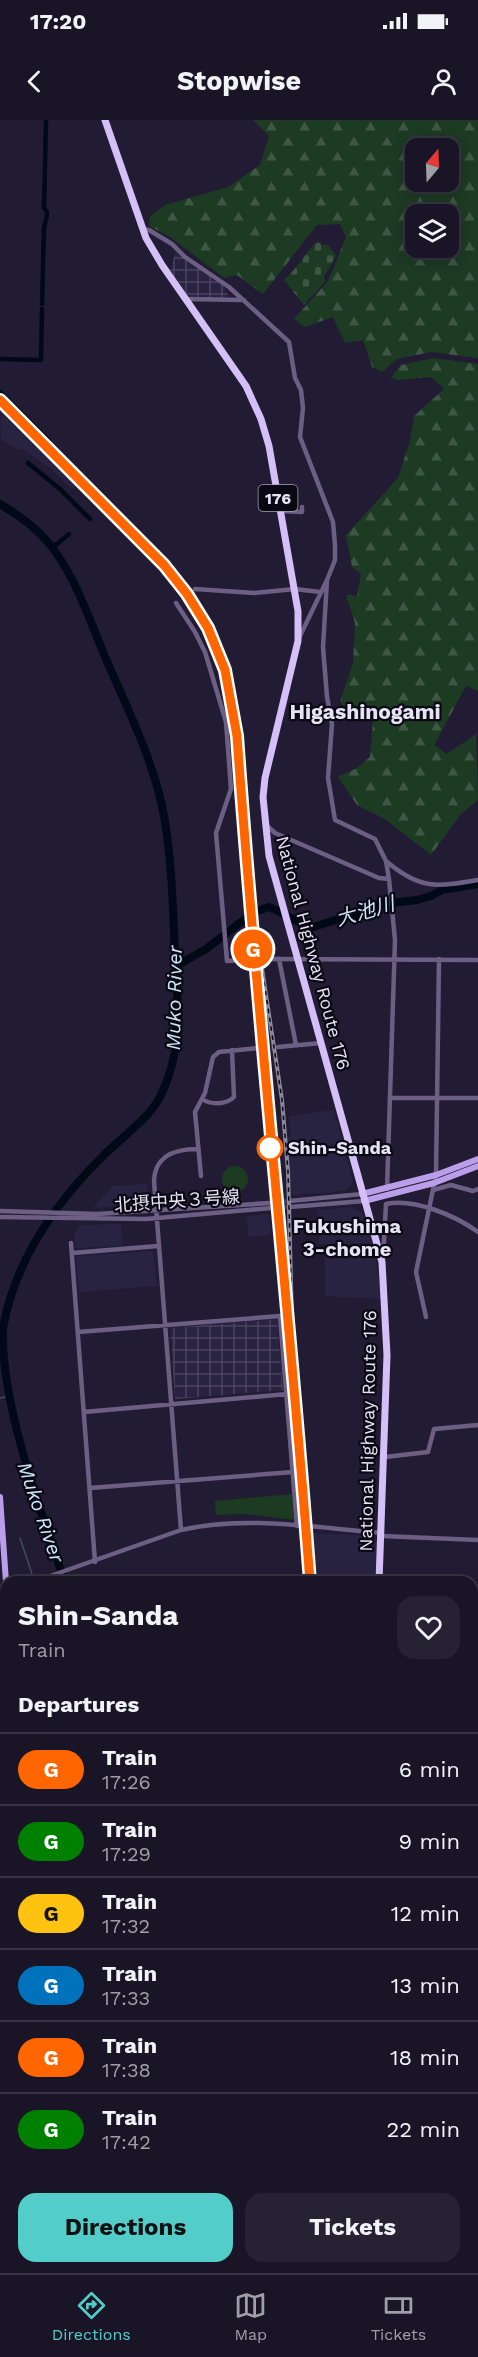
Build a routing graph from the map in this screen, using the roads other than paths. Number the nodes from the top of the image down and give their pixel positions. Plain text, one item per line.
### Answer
1 (105, 120) edge
2 (143, 229) junction
3 (185, 299) junction
4 (244, 300) junction
5 (302, 507) dead end
6 (280, 511) junction
7 (327, 580) junction
8 (195, 589) dead end
9 (295, 589) junction
10 (320, 592) junction
11 (176, 603) dead end
12 (298, 641) junction
13 (265, 824) junction
14 (386, 861) junction
15 (389, 879) junction
16 (478, 880) edge
17 (394, 958) junction
18 (265, 959) tunnel mouth
19 (279, 959) junction
20 (439, 959) junction
21 (249, 960) tunnel mouth
22 (297, 960) junction
23 (478, 960) edge
24 (321, 1043) junction
25 (296, 1045) junction
26 (278, 1047) tunnel mouth
27 (258, 1048) tunnel mouth
28 (232, 1050) junction
29 (390, 1098) junction
30 (478, 1098) edge
31 (202, 1099) junction
32 (436, 1099) junction
33 (198, 1149) junction
34 (478, 1159) edge
35 (478, 1166) edge
36 (201, 1176) dead end
37 (434, 1183) junction
38 (387, 1189) junction
39 (478, 1189) edge
40 (363, 1198) junction
41 (290, 1204) tunnel mouth
42 (427, 1208) junction
43 (0, 1211) edge
44 (156, 1211) junction
45 (0, 1217) edge
46 (156, 1218) junction
47 (478, 1232) edge
48 (71, 1243) dead end
49 (158, 1246) junction
50 (72, 1253) junction
51 (382, 1262) junction
52 (426, 1317) dead end
53 (164, 1325) junction
54 (78, 1332) junction
55 (287, 1394) junction
56 (170, 1404) junction
57 (84, 1412) junction
58 (478, 1425) edge
59 (385, 1457) junction
60 (293, 1472) junction
61 (176, 1482) junction
62 (90, 1488) junction
63 (0, 1497) edge
64 (297, 1526) junction
65 (181, 1530) junction
66 (382, 1534) junction
67 (478, 1540) edge
68 (2, 1553) edge
69 (95, 1562) junction
70 (4, 1576) edge
71 (50, 1576) edge
72 (378, 1576) edge

1 - 2 highway, National Highway Route 176 / 176
2 - 3 highway, National Highway Route 176 / 176
2 - 4 street
3 - 4 street
3 - 6 highway, National Highway Route 176 / 176
4 - 7 street
5 - 6 street
6 - 9 highway, National Highway Route 176 / 176
7 - 10 street
7 - 14 street
8 - 9 street
9 - 10 street
9 - 12 highway, National Highway Route 176 / 176
10 - 12 street
11 - 21 street
12 - 13 highway, National Highway Route 176 / 176
13 - 15 street
13 - 22 highway, National Highway Route 176 / 176
14 - 15 street
14 - 16 street
15 - 17 street
17 - 20 street
17 - 22 street
17 - 29 street
18 - 19 street
19 - 22 street
19 - 25 street
20 - 23 street
20 - 32 street
22 - 24 highway, National Highway Route 176 / 176
24 - 25 street
24 - 40 highway, National Highway Route 176 / 176
25 - 26 street
27 - 28 street
28 - 31 street
28 - 31 street
29 - 32 street
29 - 38 street
30 - 32 street
31 - 33 street
32 - 37 street
33 - 36 street
33 - 44 street
34 - 37 main road
35 - 37 main road
37 - 38 main road
37 - 39 street
37 - 40 main road
37 - 42 street
38 - 40 main road
40 - 41 street
40 - 51 highway, National Highway Route 176 / 176
42 - 47 street
42 - 51 street
42 - 52 street
43 - 44 street, 北摂中央３号線
44 - 46 street
44 - 46 street, 北摂中央３号線
45 - 46 street, 北摂中央３号線
46 - 49 street
48 - 50 street
49 - 50 street
49 - 53 street
50 - 54 street
51 - 59 highway, National Highway Route 176 / 176
53 - 54 street
53 - 55 street
53 - 56 street
54 - 57 street
55 - 56 street
55 - 60 street
56 - 57 street
56 - 61 street
57 - 62 street
58 - 59 street
59 - 66 highway, National Highway Route 176 / 176
60 - 61 street
60 - 64 street
61 - 62 street
61 - 65 street
62 - 69 street
63 - 68 main road
64 - 65 street
64 - 66 street
65 - 69 street
66 - 67 street
66 - 72 highway, National Highway Route 176 / 176
68 - 70 main road
69 - 71 street

